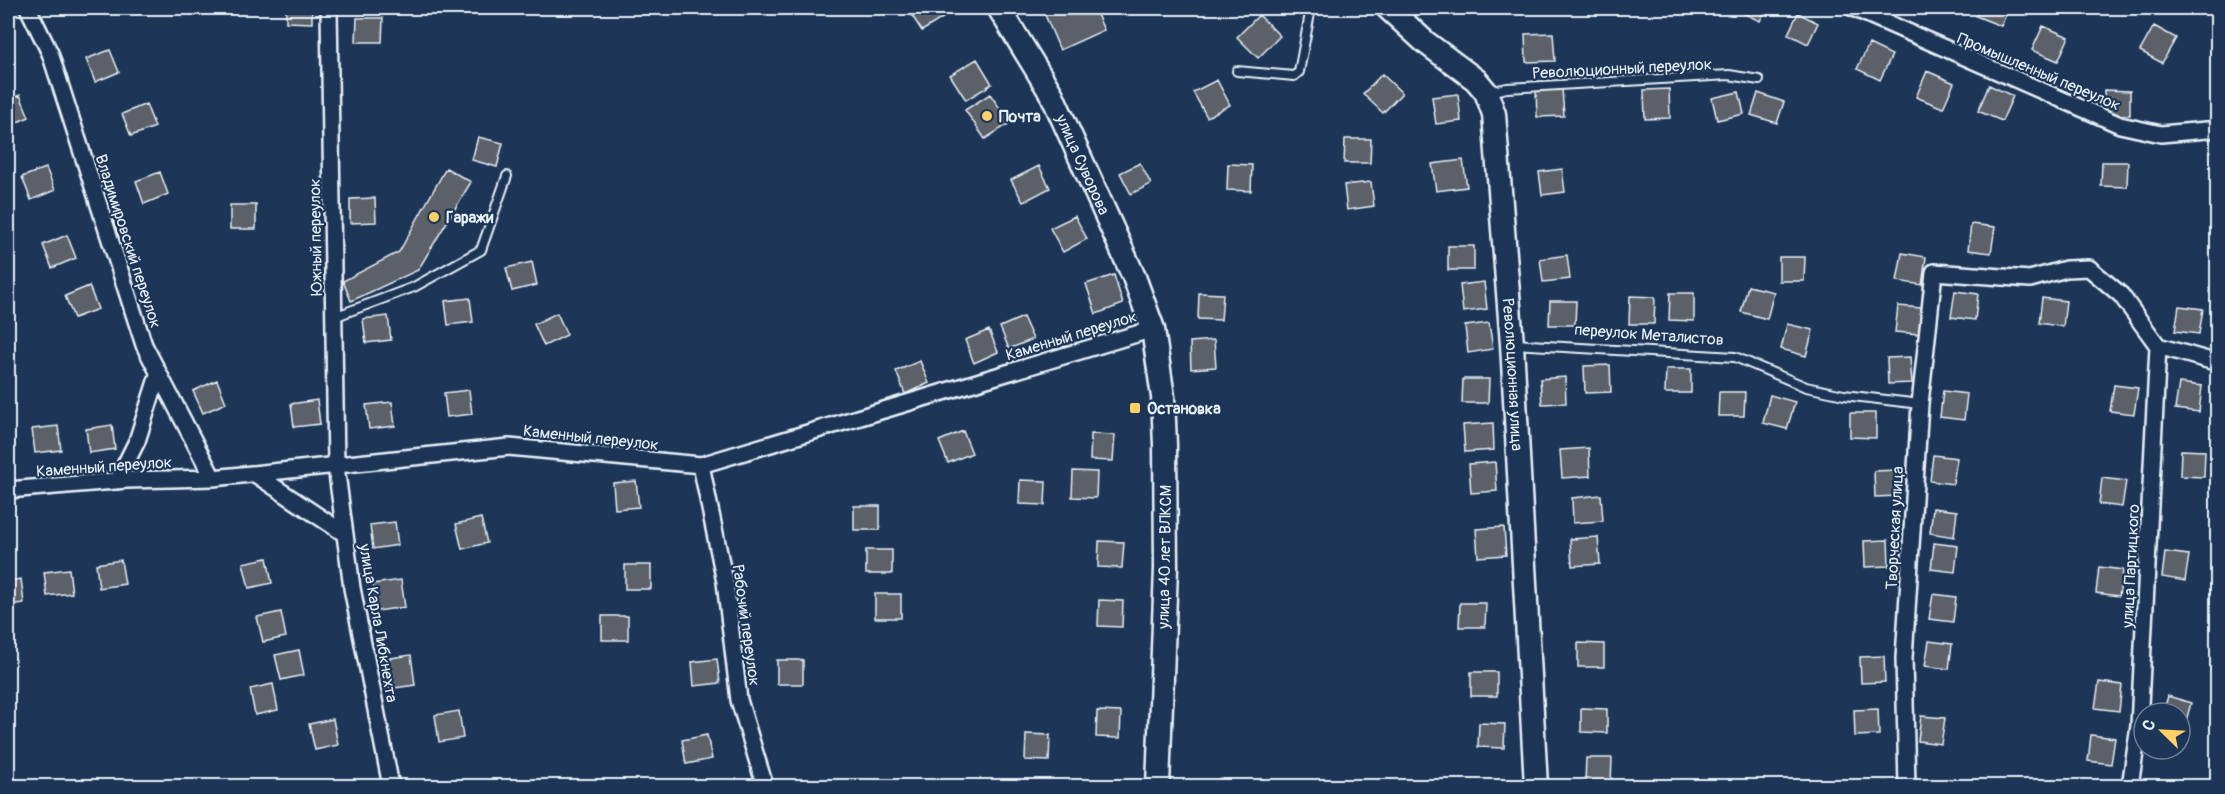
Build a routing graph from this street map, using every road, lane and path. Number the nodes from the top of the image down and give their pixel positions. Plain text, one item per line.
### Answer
1 (28, 8) edge
2 (329, 8) edge
3 (999, 8) edge
4 (1311, 8) edge
5 (1388, 8) edge
6 (1853, 8) edge
7 (1237, 71) dead end
8 (1759, 80) dead end
9 (1486, 92) junction
10 (2217, 129) edge
11 (507, 177) dead end
12 (334, 317) junction
13 (1153, 329) junction
14 (1512, 344) junction
15 (2158, 346) junction
16 (2217, 363) edge
17 (158, 375) junction
18 (1920, 404) junction
19 (701, 465) junction
20 (336, 466) junction
21 (255, 474) junction
22 (213, 478) junction
23 (117, 481) junction
24 (8, 490) edge
25 (345, 534) junction
26 (391, 786) edge
27 (765, 786) edge
28 (1158, 786) edge
29 (1536, 786) edge
30 (1907, 786) edge
31 (2130, 786) edge

1 - 17 street, Владимировский переулок
2 - 12 street, Южный переулок
3 - 13 street, улица Суворова
4 - 7 lane
5 - 9 street, Революционная улица
6 - 10 street, Промышленный переулок
8 - 9 lane, Революционный переулок
9 - 14 street, Революционная улица
11 - 12 lane
12 - 20 street, Южный переулок
13 - 19 street, Каменный переулок
13 - 28 street, улица 40 лет ВЛКСМ
14 - 18 lane, переулок Металистов
14 - 29 street, Революционная улица
15 - 16 street
15 - 18 street, Творческая улица
15 - 31 street, улица Партицкого
17 - 22 street, Владимировский переулок
17 - 23 street
18 - 30 street, Творческая улица
19 - 20 street, Каменный переулок
19 - 27 street, Рабочий переулок
20 - 21 street, Каменный переулок
20 - 25 street, улица Карла Либкнехта
21 - 22 street, Каменный переулок
21 - 25 street
22 - 23 street, Каменный переулок
23 - 24 street, Каменный переулок
25 - 26 street, улица Карла Либкнехта

